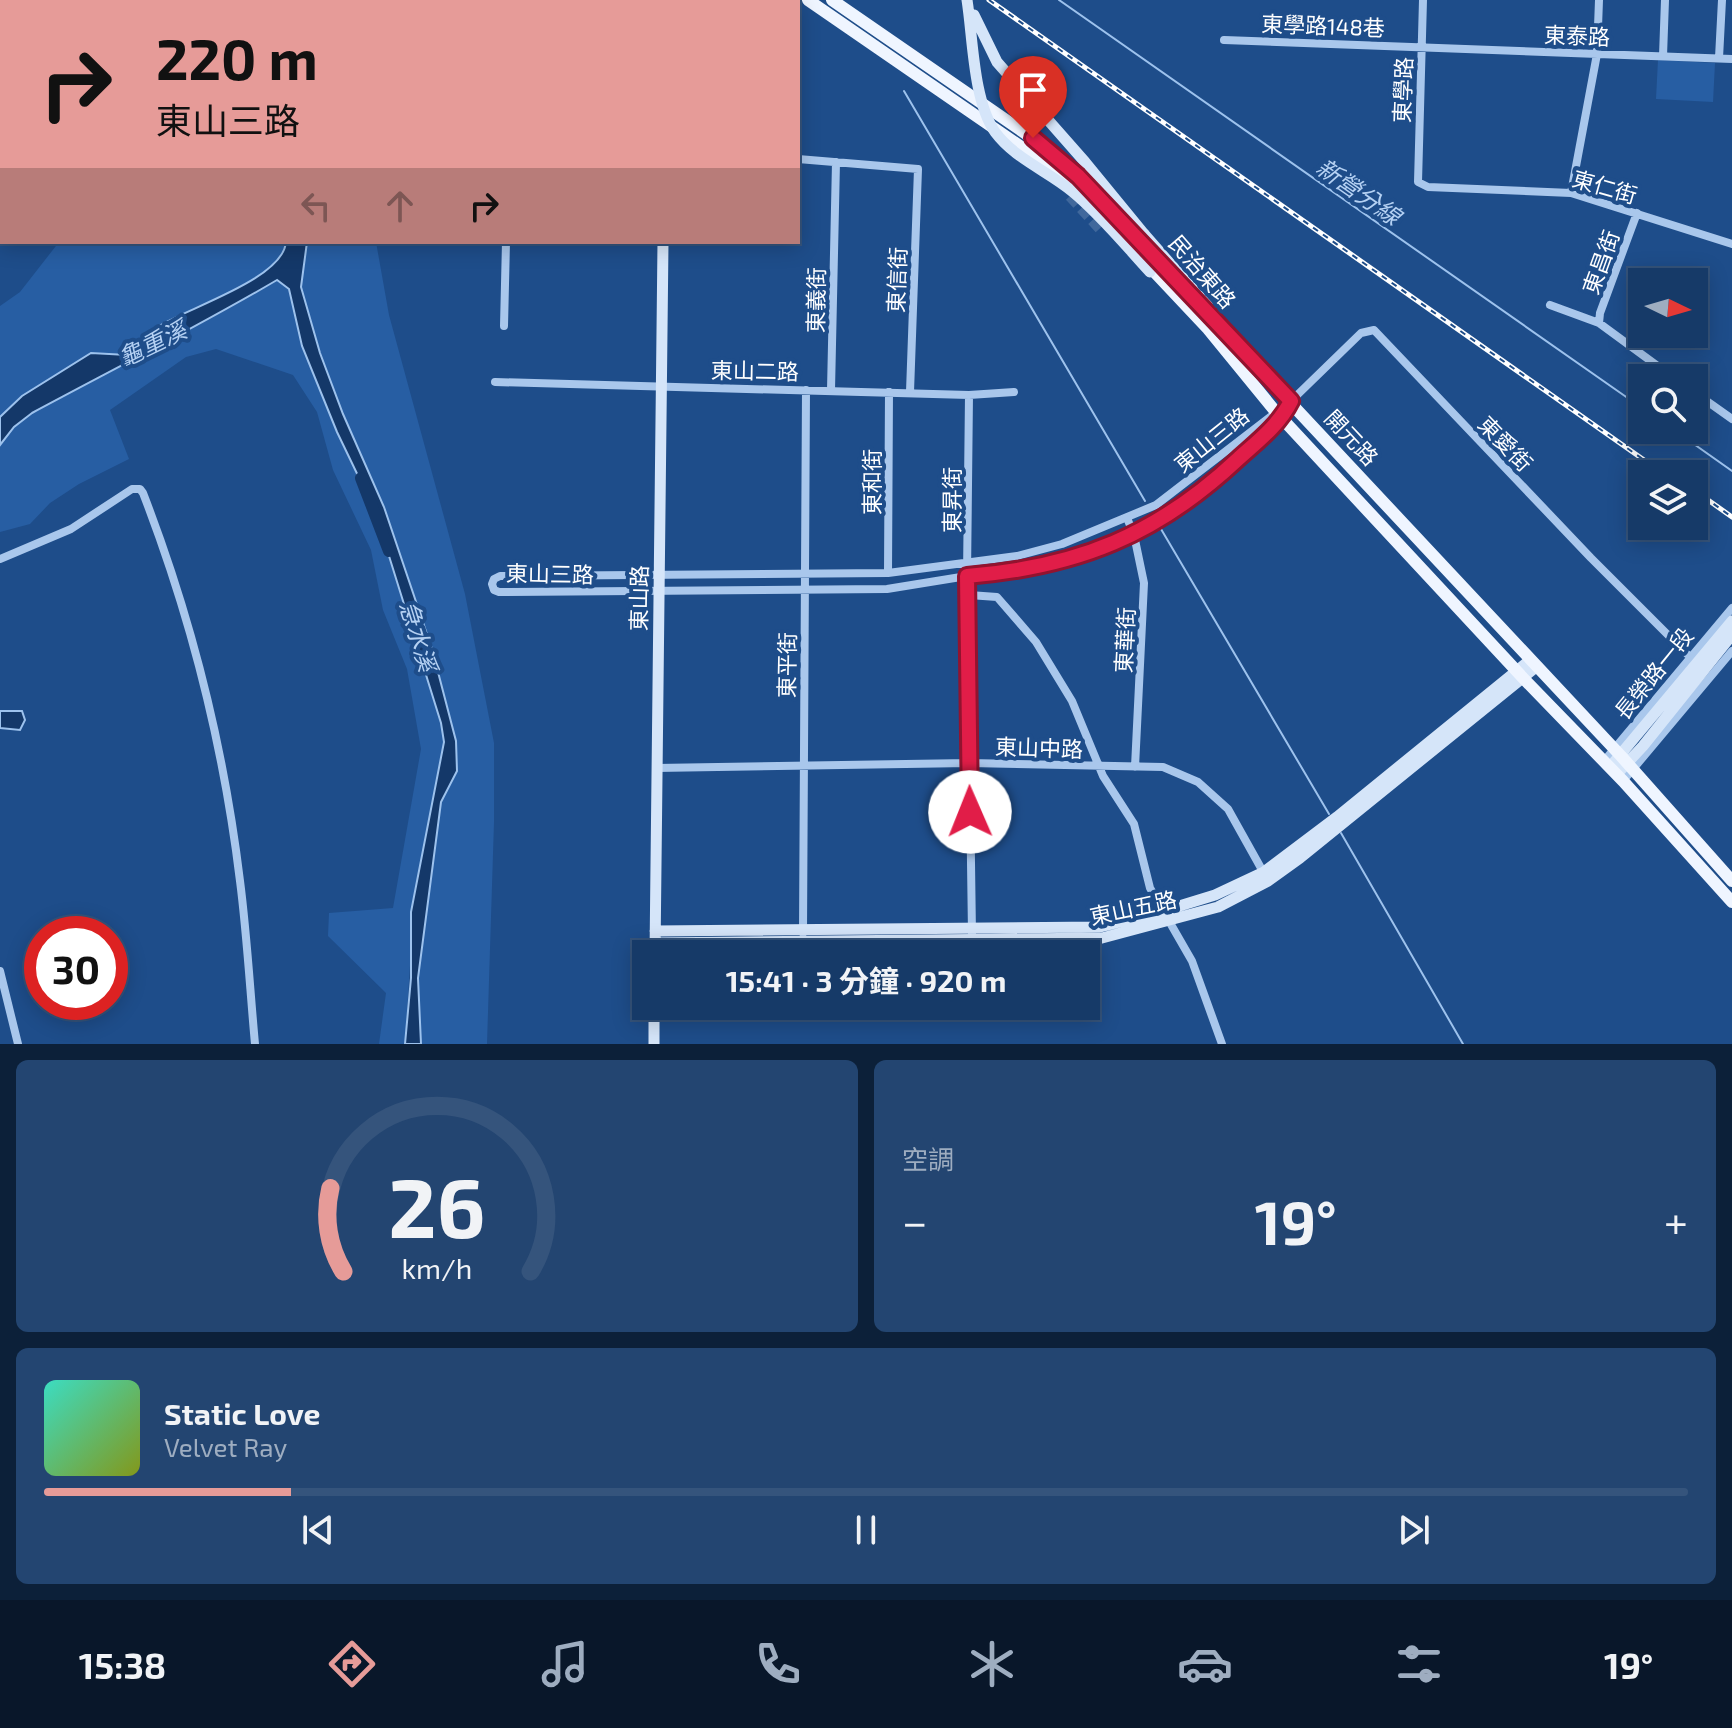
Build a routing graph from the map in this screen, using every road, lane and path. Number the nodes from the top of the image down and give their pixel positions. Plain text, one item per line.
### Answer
1 (808, 0) edge
2 (832, 0) edge
3 (968, 0) edge
4 (1423, 0) edge
5 (1599, 0) edge
6 (1665, 0) edge
7 (1722, 0) edge
8 (1224, 40) dead end
9 (1421, 48) junction
10 (1597, 54) junction
11 (1663, 56) junction
12 (1719, 58) junction
13 (1732, 59) edge
14 (1060, 135) dead end
15 (1075, 143) dead end
16 (800, 159) edge
17 (836, 162) junction
18 (1418, 182) joint
19 (1571, 193) junction
20 (1637, 213) junction
21 (506, 244) edge
22 (663, 244) edge
23 (1732, 244) edge
24 (1550, 305) dead end
25 (1599, 323) junction
26 (504, 326) dead end
27 (1655, 364) edge
28 (1263, 371) junction
29 (495, 382) dead end
30 (1252, 385) junction
31 (661, 386) junction
32 (806, 390) junction
33 (831, 390) junction
34 (889, 392) junction
35 (910, 392) junction
36 (1014, 392) dead end
37 (969, 395) junction
38 (1291, 401) junction
39 (1708, 402) edge
40 (1279, 415) junction
41 (1732, 419) edge
42 (1127, 518) junction
43 (1134, 535) junction
44 (0, 559) edge
45 (969, 562) junction
46 (888, 573) junction
47 (805, 574) junction
48 (658, 576) junction
49 (967, 576) junction
50 (805, 589) junction
51 (658, 592) junction
52 (969, 595) junction
53 (1732, 608) edge
54 (1732, 621) edge
55 (1732, 635) edge
56 (1732, 651) edge
57 (1691, 658) junction
58 (1533, 663) junction
59 (1520, 675) junction
60 (1639, 743) junction
61 (1624, 759) junction
62 (969, 763) junction
63 (802, 766) junction
64 (1099, 766) junction
65 (1135, 767) junction
66 (656, 768) junction
67 (1613, 771) junction
68 (1266, 877) junction
69 (1732, 881) edge
70 (1732, 902) edge
71 (1167, 916) junction
72 (803, 935) junction
73 (972, 935) junction
74 (655, 940) edge
75 (710, 940) edge
76 (0, 971) edge
77 (654, 1020) edge
78 (18, 1044) edge
79 (255, 1044) edge
80 (654, 1044) edge
81 (1222, 1044) edge

1 - 30 main road, 開元路
2 - 28 main road, 開元路
3 - 28 street, 民治東路, bridge
3 - 30 street, 開元路, bridge
4 - 9 street, 東學路
5 - 10 street
6 - 11 street
7 - 12 street
8 - 9 street, 東學路148巷
9 - 10 street, 東泰路
9 - 18 street, 東學路
10 - 11 street, 東泰路
10 - 19 street
11 - 12 street, 東泰路
12 - 13 street, 東泰路
14 - 15 street
16 - 17 street
17 - 33 street, 東義街
17 - 35 street, 東信街
18 - 19 street, 東仁街
19 - 20 street, 東仁街
20 - 23 street, 東仁街
20 - 25 street, 東昌街
21 - 26 street
22 - 31 street, 東山路
24 - 25 street
25 - 27 street
28 - 38 main road, 開元路
29 - 31 street, 東山二路
30 - 40 main road, 開元路
31 - 32 street, 東山二路
31 - 48 street, 東山路
32 - 33 street, 東山二路
32 - 47 street, 東平街
33 - 34 street, 東山二路
34 - 35 street, 東山二路
34 - 46 street, 東和街
35 - 37 street, 東山二路
36 - 37 street, 東山二路
37 - 45 street, 東昇街
38 - 40 street, 東山三路
38 - 57 street, 東愛街
38 - 58 main road, 開元路
39 - 41 street
40 - 42 street, 東山三路
40 - 43 street, 東山三路
40 - 59 main road, 開元路
42 - 43 street, 東華街
42 - 45 street, 東山三路
43 - 49 street, 東山三路
43 - 65 street, 東華街
44 - 79 street
45 - 46 street, 東山三路
45 - 49 street, 東昇街
46 - 47 street, 東山三路
47 - 48 street, 東山三路
47 - 50 street, 東平街
48 - 51 street, 東山路
48 - 51 street, 東山三路
49 - 50 street, 東山三路
49 - 52 street, 東昇街
50 - 51 street, 東山三路
50 - 63 street, 東平街
51 - 66 street, 東山路
52 - 62 street, 東昇街
52 - 64 street
53 - 57 street, 長榮路一段
54 - 60 street
55 - 60 street
56 - 61 street, 長榮路一段
57 - 61 street, 長榮路一段
58 - 59 street, 東山五路
58 - 61 main road, 開元路
59 - 67 main road, 開元路
59 - 68 street, 東山五路
60 - 61 street, 長榮路一段
61 - 67 street, 長榮路一段
61 - 67 street, 長榮路一段
61 - 69 main road, 開元路
62 - 63 street, 東山中路
62 - 64 street, 東山中路
62 - 73 street, 東昇街
63 - 66 street, 東山中路
63 - 72 street, 東平街
64 - 65 street, 東山中路
64 - 71 street
65 - 68 street, 東山中路
66 - 74 street, 東山路
67 - 70 main road, 開元路
68 - 71 street, 東山五路
71 - 73 street, 東山五路
71 - 81 street
72 - 73 street, 東山五路
72 - 75 street, 東山五路
76 - 78 street
77 - 80 street

